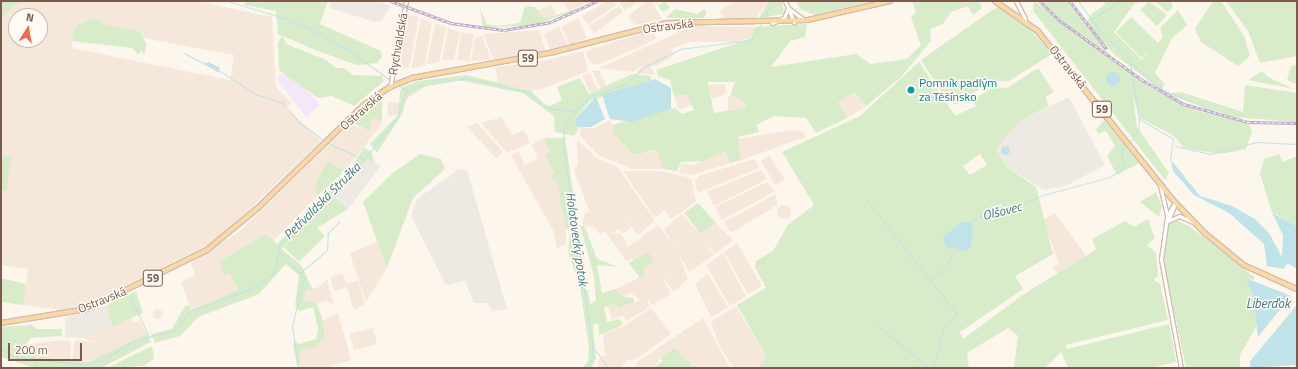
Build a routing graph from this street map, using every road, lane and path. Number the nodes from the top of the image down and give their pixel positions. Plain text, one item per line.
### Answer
1 (406, 1) edge
2 (785, 1) edge
3 (890, 1) edge
4 (995, 1) edge
5 (1004, 1) edge
6 (1016, 1) edge
7 (999, 3) junction
8 (788, 8) junction
9 (1025, 19) junction
10 (808, 20) junction
11 (794, 22) junction
12 (772, 23) junction
13 (390, 87) junction
14 (1154, 175) junction
15 (1175, 202) junction
16 (1167, 220) junction
17 (1194, 222) junction
18 (1297, 289) edge
19 (1, 323) edge
20 (1181, 368) edge

1 - 13 street, Rychvaldská
2 - 8 street
3 - 10 main road, 59
4 - 7 main road, Ostravská / 59
5 - 7 street
6 - 9 street
7 - 9 main road, Ostravská / 59
8 - 10 street
8 - 11 street
8 - 12 street
9 - 14 main road, Ostravská / 59
10 - 11 main road, 59
11 - 12 main road, 59
12 - 13 main road, Ostravská / 59
13 - 19 main road, Ostravská / 59
14 - 15 main road, Ostravská / 59
14 - 16 street
15 - 16 street
15 - 17 main road, 59
16 - 17 street
16 - 20 street
17 - 18 main road, 59

